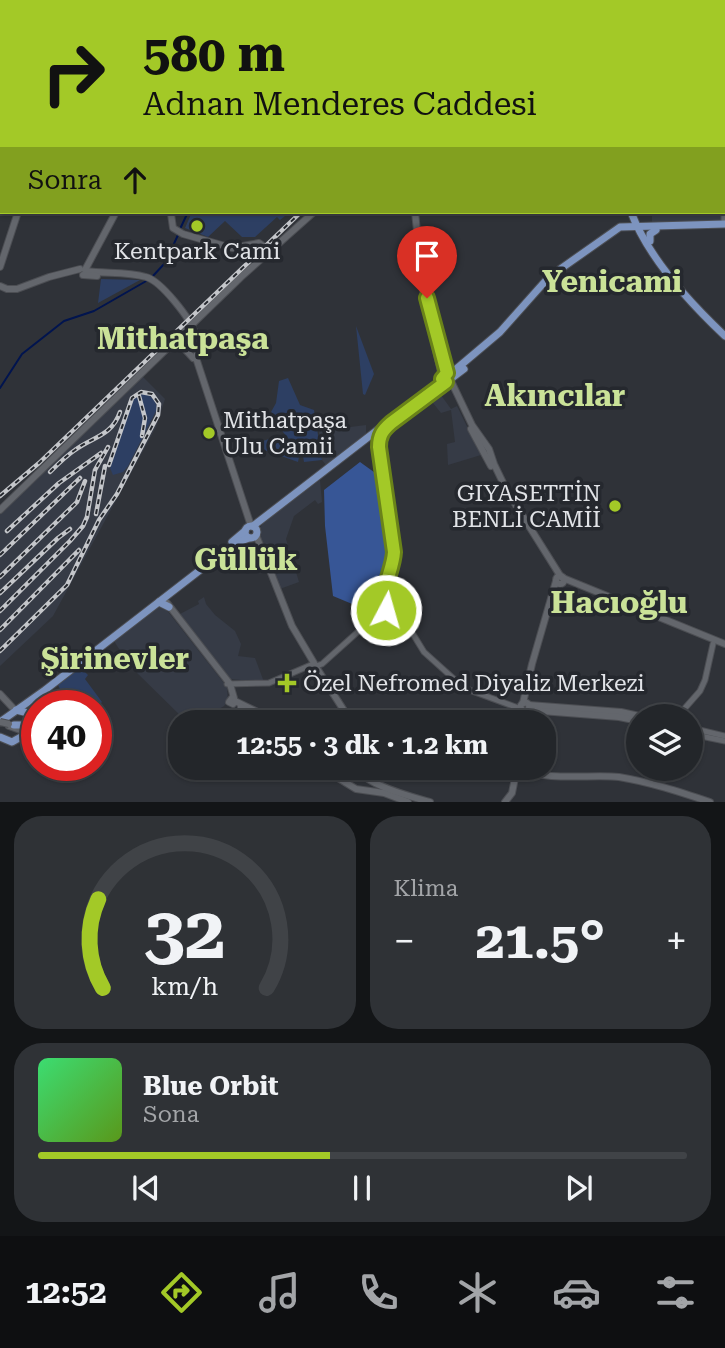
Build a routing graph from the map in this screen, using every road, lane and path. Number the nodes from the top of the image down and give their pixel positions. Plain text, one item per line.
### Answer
1 (17, 214) edge
2 (113, 214) edge
3 (172, 214) edge
4 (309, 214) edge
5 (417, 214) edge
6 (631, 214) edge
7 (633, 214) edge
8 (725, 225) edge
9 (640, 228) junction
10 (618, 230) junction
11 (656, 230) junction
12 (650, 241) junction
13 (269, 248) junction
14 (0, 267) edge
15 (83, 271) junction
16 (0, 286) edge
17 (0, 292) edge
18 (199, 317) junction
19 (189, 325) junction
20 (725, 331) edge
21 (725, 336) edge
22 (196, 340) junction
23 (167, 349) junction
24 (193, 358) junction
25 (447, 377) junction
26 (405, 410) junction
27 (383, 430) junction
28 (367, 443) junction
29 (379, 447) junction
30 (484, 448) junction
31 (0, 508) edge
32 (251, 532) junction
33 (560, 580) junction
34 (571, 585) junction
35 (558, 592) junction
36 (165, 599) junction
37 (382, 609) junction
38 (712, 644) junction
39 (725, 645) edge
40 (315, 665) junction
41 (229, 684) junction
42 (45, 690) edge
43 (0, 694) edge
44 (235, 702) junction
45 (689, 704) edge
46 (21, 705) edge
47 (525, 707) junction
48 (14, 709) junction
49 (245, 710) edge
50 (249, 710) edge
51 (252, 710) edge
52 (342, 710) edge
53 (525, 710) edge
54 (626, 718) edge
55 (5, 722) edge
56 (21, 730) edge
57 (703, 732) edge
58 (0, 736) edge
59 (703, 736) edge
60 (21, 737) edge
61 (725, 739) edge
62 (556, 775) edge
63 (556, 777) edge
64 (341, 780) edge
65 (369, 780) edge
66 (370, 780) edge
67 (516, 780) edge
68 (517, 780) edge
69 (386, 792) junction
70 (408, 802) edge
71 (419, 802) edge
72 (430, 802) edge
73 (505, 802) edge
74 (512, 802) edge
75 (704, 802) edge
76 (710, 802) edge

1 - 14 main road
2 - 15 main road
3 - 13 main road
4 - 13 main road
5 - 25 main road
6 - 10 main road
7 - 9 main road
8 - 9 main road
8 - 11 main road
9 - 10 main road
9 - 11 main road
9 - 12 main road
9 - 21 main road
10 - 25 main road
11 - 12 main road
12 - 20 main road
13 - 18 main road
13 - 19 main road
15 - 16 main road
15 - 17 main road
15 - 19 main road
18 - 19 main road
18 - 22 main road
19 - 22 main road
19 - 23 main road
19 - 24 main road
19 - 31 main road
22 - 32 main road
23 - 24 main road
23 - 31 main road
24 - 32 main road
25 - 26 main road
25 - 30 main road
25 - 30 main road
26 - 27 main road
26 - 32 main road
27 - 28 main road
27 - 29 street
28 - 29 street
28 - 32 main road
29 - 37 street
30 - 33 main road
32 - 36 main road
32 - 40 main road
33 - 34 main road
33 - 35 main road
33 - 39 main road
33 - 47 main road
34 - 35 main road
34 - 38 main road
35 - 47 main road
36 - 41 main road
36 - 42 main road
36 - 48 main road
37 - 40 street
37 - 47 street
38 - 39 main road
38 - 45 street
40 - 41 street
40 - 52 main road
41 - 44 main road
43 - 48 main road
44 - 49 main road
44 - 50 main road
44 - 51 main road
46 - 48 main road
47 - 53 main road
47 - 54 main road
48 - 55 main road
48 - 55 main road
55 - 56 main road
55 - 58 main road
57 - 61 street
58 - 60 main road
59 - 61 street
62 - 76 main road
63 - 75 main road
64 - 69 main road
65 - 69 main road
66 - 72 main road
67 - 73 main road
68 - 74 main road
69 - 70 main road
69 - 71 main road

